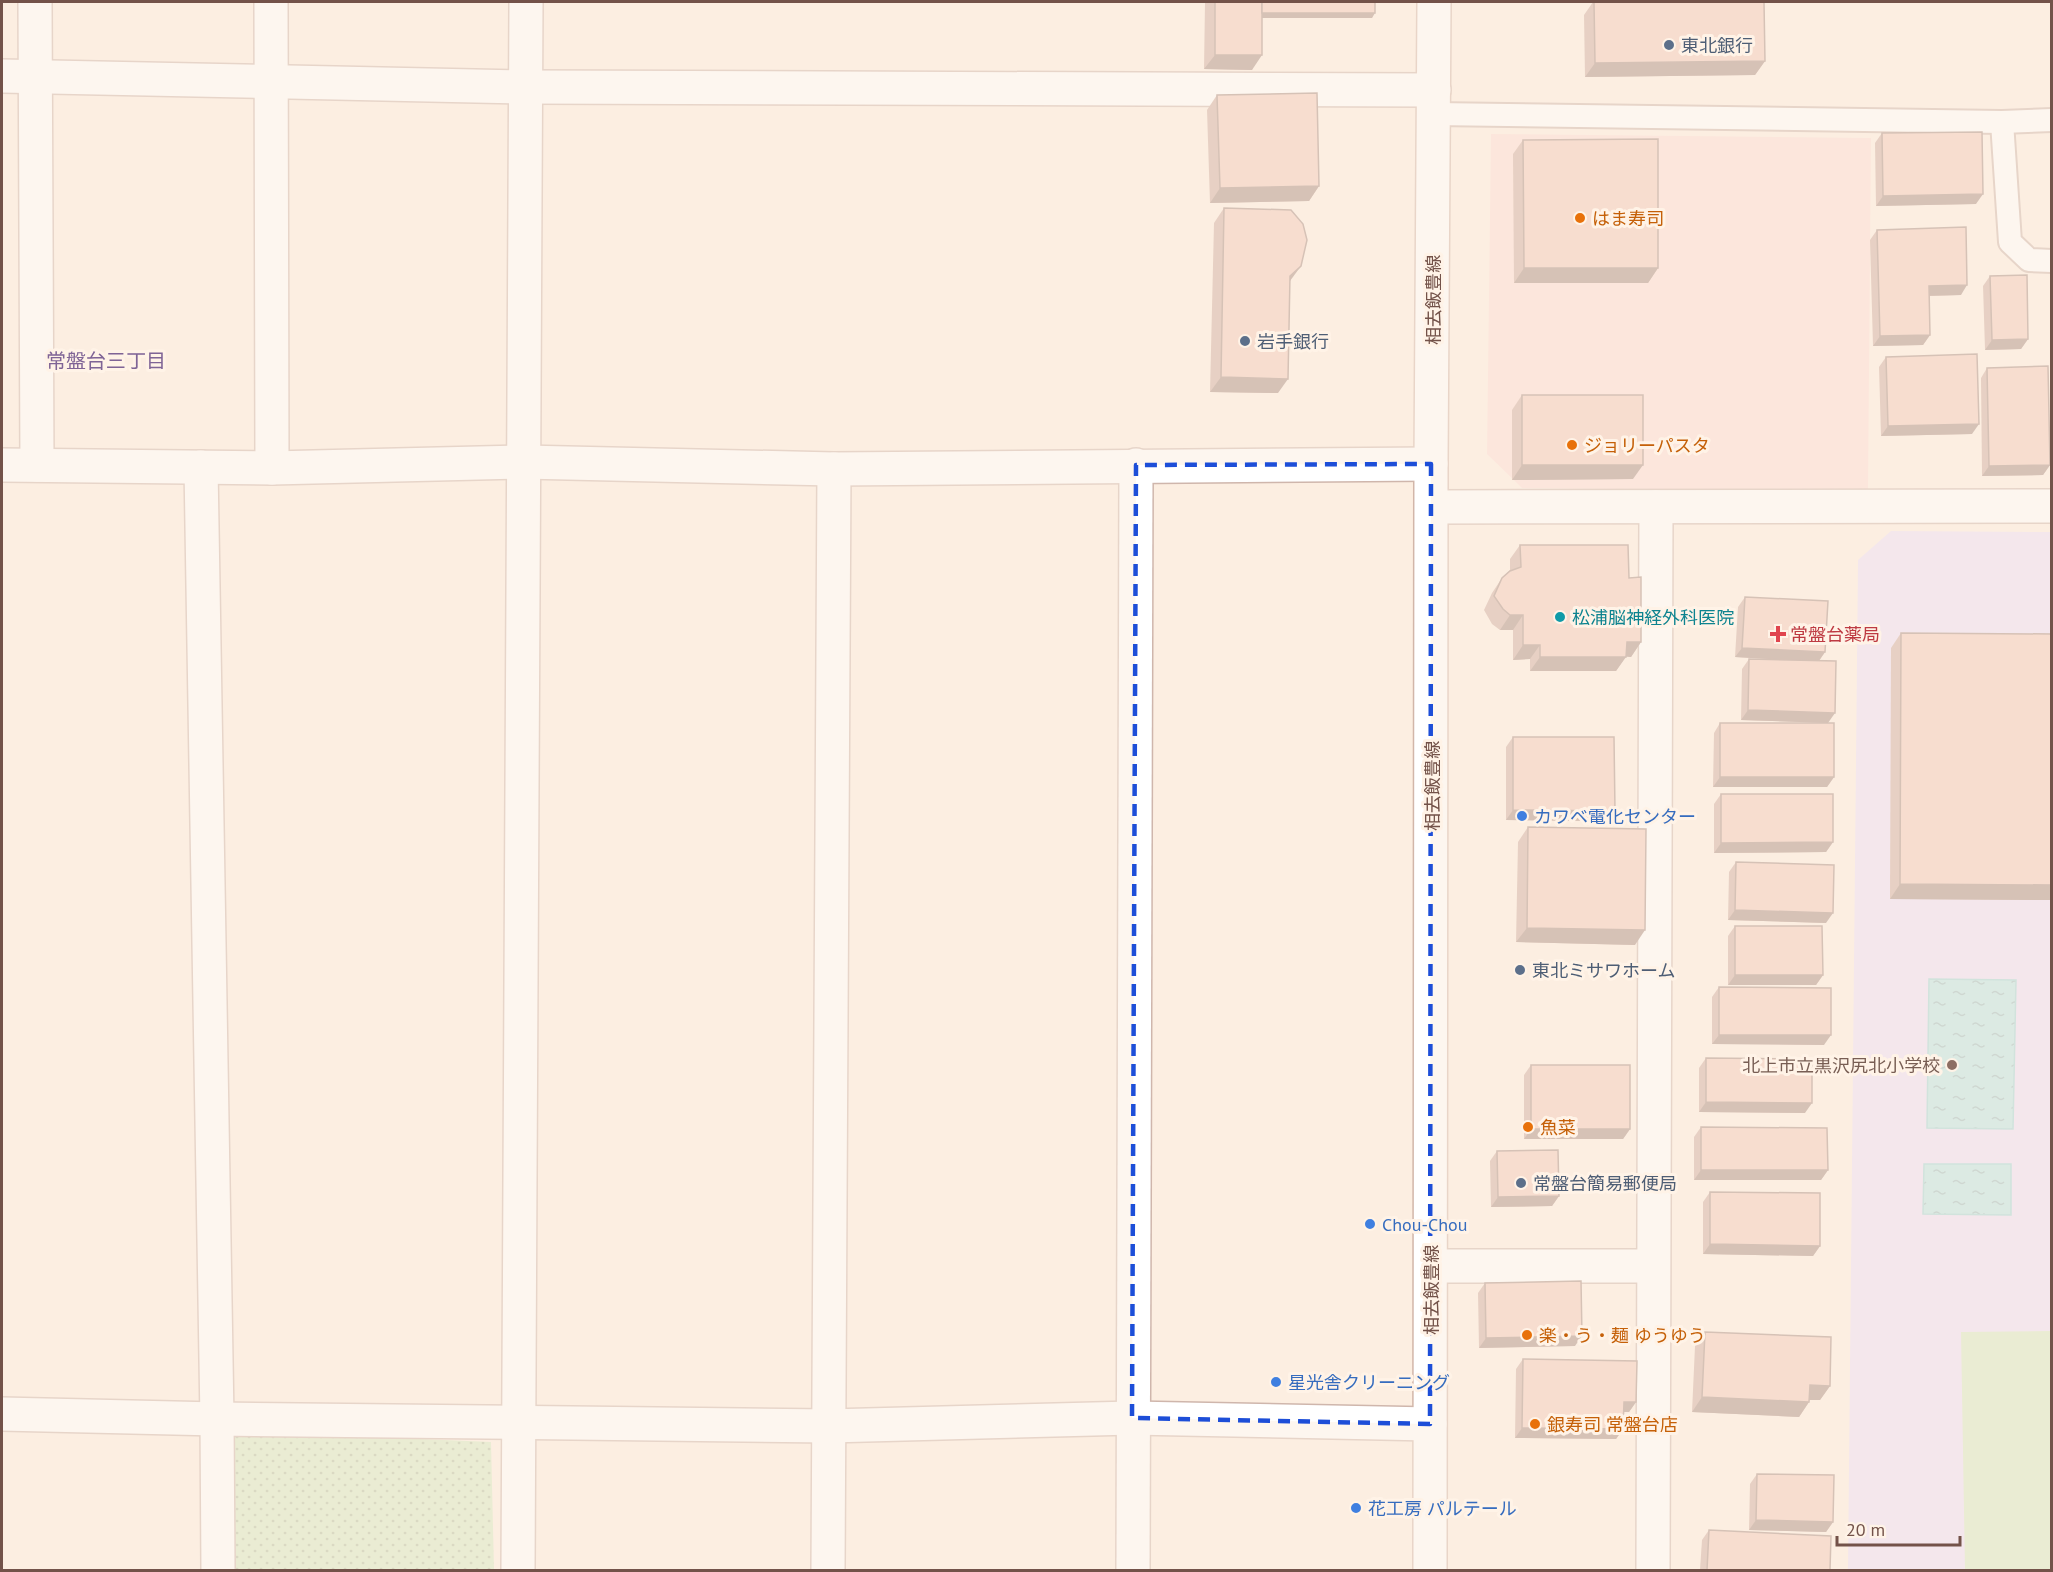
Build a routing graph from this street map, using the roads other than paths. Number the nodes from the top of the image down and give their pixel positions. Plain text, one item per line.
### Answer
1 (35, 2) edge
2 (271, 2) edge
3 (526, 2) edge
4 (1434, 2) edge
5 (35, 75) junction
6 (2, 76) edge
7 (271, 82) junction
8 (526, 87) junction
9 (1434, 102) junction
10 (2052, 120) edge
11 (2002, 122) junction
12 (2052, 261) edge
13 (524, 462) junction
14 (1431, 464) junction
15 (2, 465) edge
16 (37, 465) junction
17 (1136, 465) junction
18 (201, 467) junction
19 (272, 468) junction
20 (834, 469) junction
21 (2052, 506) edge
22 (1432, 507) junction
23 (1656, 507) junction
24 (1431, 1266) junction
25 (1653, 1266) junction
26 (2, 1414) edge
27 (1132, 1418) junction
28 (217, 1419) junction
29 (519, 1422) junction
30 (1430, 1424) junction
31 (829, 1426) junction
32 (218, 1570) edge
33 (518, 1570) edge
34 (828, 1570) edge
35 (1133, 1570) edge
36 (1430, 1570) edge
37 (1653, 1570) edge

1 - 5 street
2 - 7 street
3 - 8 street
4 - 9 street, 相去飯豊線
5 - 6 street
5 - 7 street
5 - 16 street
7 - 8 street
7 - 19 street
8 - 9 street
8 - 13 street
9 - 11 lane
9 - 14 street, 相去飯豊線
10 - 11 lane
11 - 12 lane
13 - 19 street
13 - 20 street
13 - 29 street
14 - 17 street
14 - 22 street, 相去飯豊線
15 - 16 street
16 - 18 street
17 - 20 street
17 - 27 street
18 - 19 street
18 - 28 street
20 - 31 street
21 - 23 street
22 - 23 street
22 - 24 street, 相去飯豊線
23 - 25 street
24 - 25 street
24 - 30 street, 相去飯豊線
25 - 37 street
26 - 28 street
27 - 30 street
27 - 31 street
27 - 35 street
28 - 29 street
28 - 32 street
29 - 31 street
29 - 33 street
30 - 36 street, 相去飯豊線
31 - 34 street

